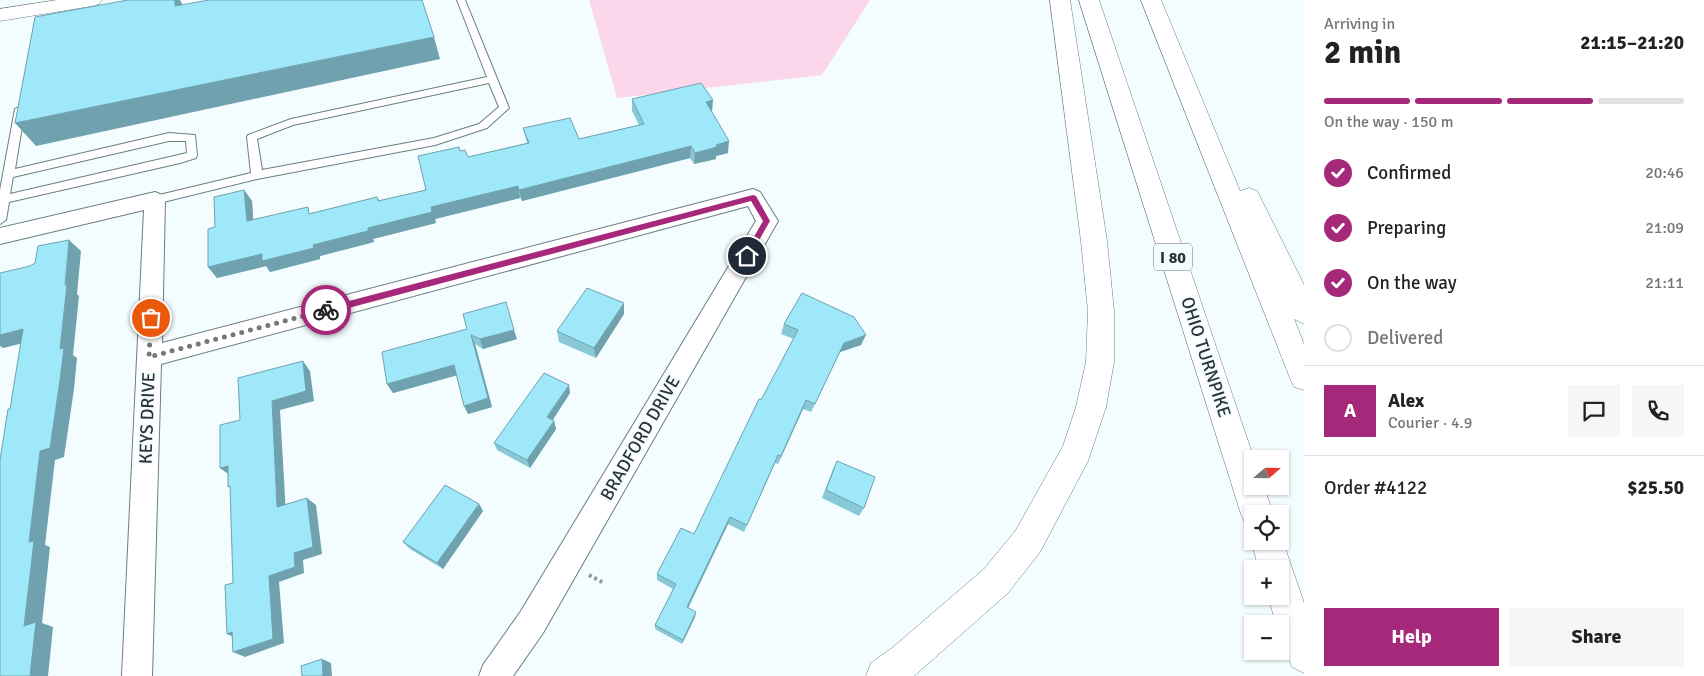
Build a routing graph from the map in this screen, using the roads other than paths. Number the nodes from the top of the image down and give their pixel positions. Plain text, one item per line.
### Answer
1 (92, 0) edge
2 (461, 0) edge
3 (1060, 0) edge
4 (1089, 0) edge
5 (1151, 0) edge
6 (0, 16) edge
7 (1166, 35) junction
8 (492, 79) junction
9 (22, 97) edge
10 (8, 174) junction
11 (257, 175) junction
12 (4, 199) junction
13 (155, 200) junction
14 (0, 220) edge
15 (0, 236) edge
16 (1304, 313) edge
17 (149, 357) junction
18 (1304, 378) edge
19 (1255, 505) edge
20 (1288, 605) edge
21 (1304, 655) edge
22 (137, 676) edge
23 (494, 676) edge
24 (884, 676) edge

1 - 6 highway
2 - 8 lane
3 - 24 highway
4 - 19 highway, OHIO TURNPIKE / I 80
5 - 7 highway
7 - 16 highway
7 - 18 highway
8 - 11 lane
8 - 11 lane
9 - 10 lane
10 - 12 lane
10 - 12 lane
11 - 13 lane
12 - 14 lane
13 - 15 street
13 - 17 street, KEYS DRIVE
17 - 22 street, KEYS DRIVE
17 - 23 street, BRADFORD DRIVE
20 - 21 highway

